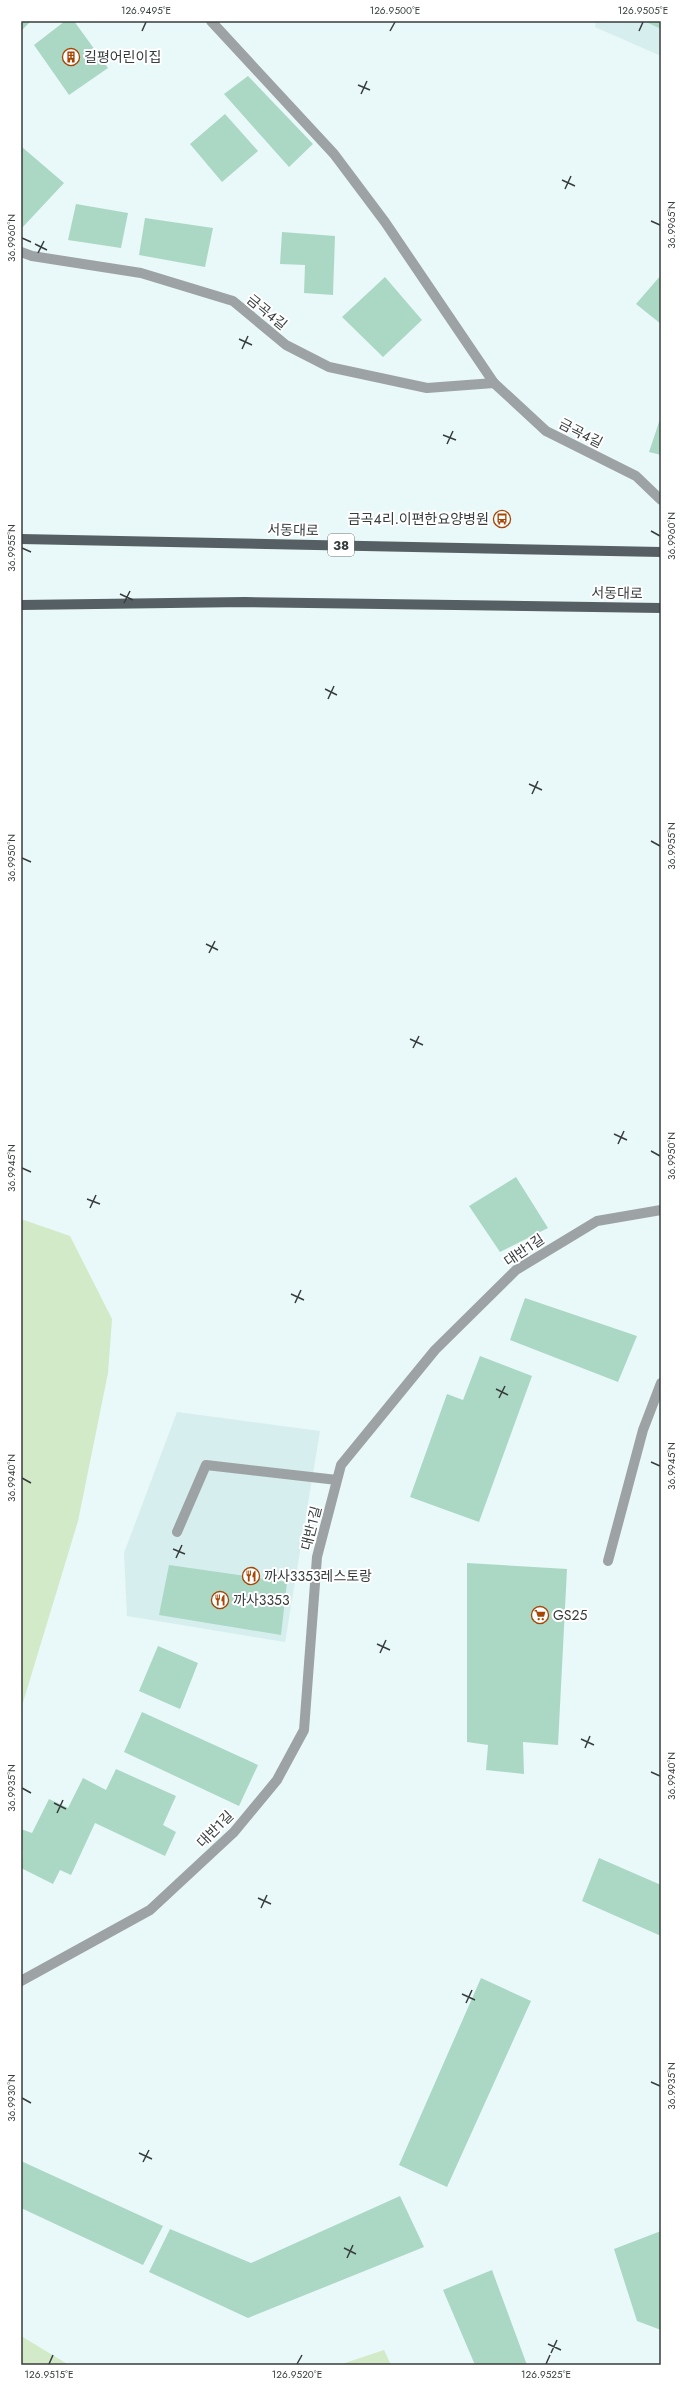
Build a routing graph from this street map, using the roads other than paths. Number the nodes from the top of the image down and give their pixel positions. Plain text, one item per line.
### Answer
1 (211, 21) edge
2 (21, 252) edge
3 (494, 383) junction
4 (661, 500) edge
5 (21, 539) edge
6 (661, 552) edge
7 (21, 605) edge
8 (661, 608) edge
9 (661, 1210) edge
10 (661, 1383) edge
11 (337, 1480) junction
12 (177, 1532) dead end
13 (608, 1561) dead end
14 (21, 1981) edge

1 - 3 street, 금곡4길
2 - 3 street, 금곡4길
3 - 4 street, 금곡4길
5 - 6 main road, 서동대로 / 38
7 - 8 main road, 서동대로
9 - 11 street, 대반1길
10 - 13 street
11 - 12 street
11 - 14 street, 대반1길

